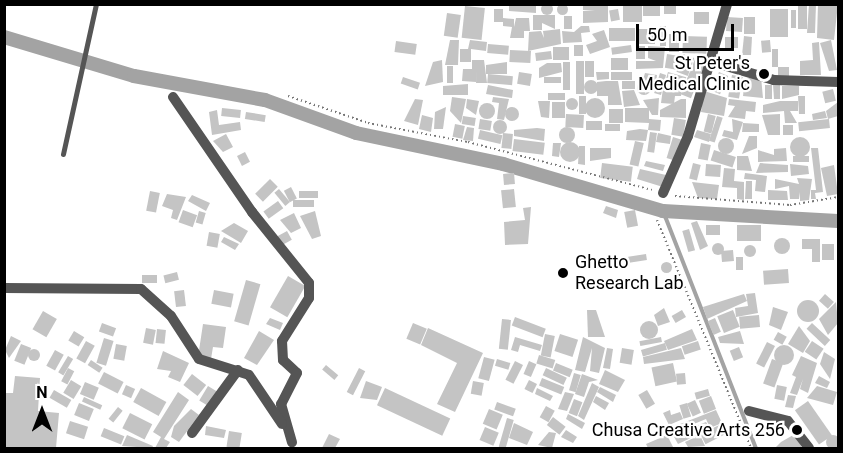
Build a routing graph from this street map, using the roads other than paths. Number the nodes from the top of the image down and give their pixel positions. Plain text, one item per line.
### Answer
1 (96, 4) edge
2 (727, 4) edge
3 (709, 61) junction
4 (838, 82) edge
5 (172, 97) dead end
6 (63, 154) dead end
7 (663, 193) road end
8 (4, 288) edge
9 (238, 370) junction
10 (749, 411) dead end
11 (192, 433) dead end
12 (293, 445) edge
13 (810, 448) edge

1 - 6 lane
2 - 3 street
3 - 4 street
3 - 7 street
5 - 12 street
8 - 9 street
9 - 11 street
9 - 12 street
10 - 13 street

